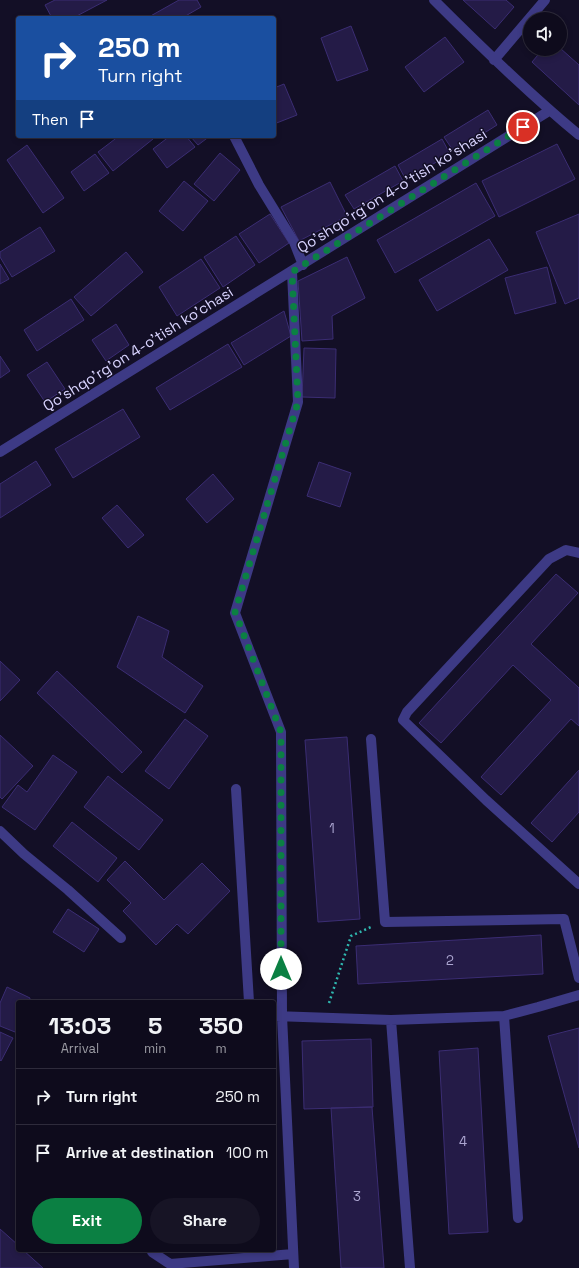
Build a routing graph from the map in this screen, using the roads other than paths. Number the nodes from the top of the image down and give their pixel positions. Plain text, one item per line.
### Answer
1 (434, 0) edge
2 (545, 0) edge
3 (494, 60) junction
4 (549, 111) junction
5 (579, 135) edge
6 (235, 138) edge
7 (302, 265) junction
8 (292, 272) junction
9 (0, 452) edge
10 (579, 553) edge
11 (371, 739) dead end
12 (236, 789) dead end
13 (0, 831) edge
14 (579, 884) edge
15 (121, 938) dead end
16 (579, 978) edge
17 (579, 995) edge
18 (249, 1000) edge
19 (278, 1016) edge
20 (504, 1016) junction
21 (391, 1020) junction
22 (518, 1218) dead end
23 (152, 1252) edge
24 (293, 1254) junction
25 (294, 1268) edge
26 (410, 1268) edge

1 - 3 street
2 - 3 street
3 - 4 street
4 - 5 street
4 - 7 street, Qo'shqo'rg'on 4-o'tish ko'shasi
6 - 7 street
7 - 8 street, Qo'shqo'rg'on 4-o'tish ko'shasi
8 - 9 street, Qo'shqo'rg'on 4-o'tish ko'chasi
8 - 19 street
10 - 14 street
11 - 16 street
12 - 18 street
13 - 15 street
17 - 20 street
19 - 21 street
19 - 24 street
20 - 21 street
20 - 22 street
21 - 26 street
23 - 24 street
24 - 25 street

